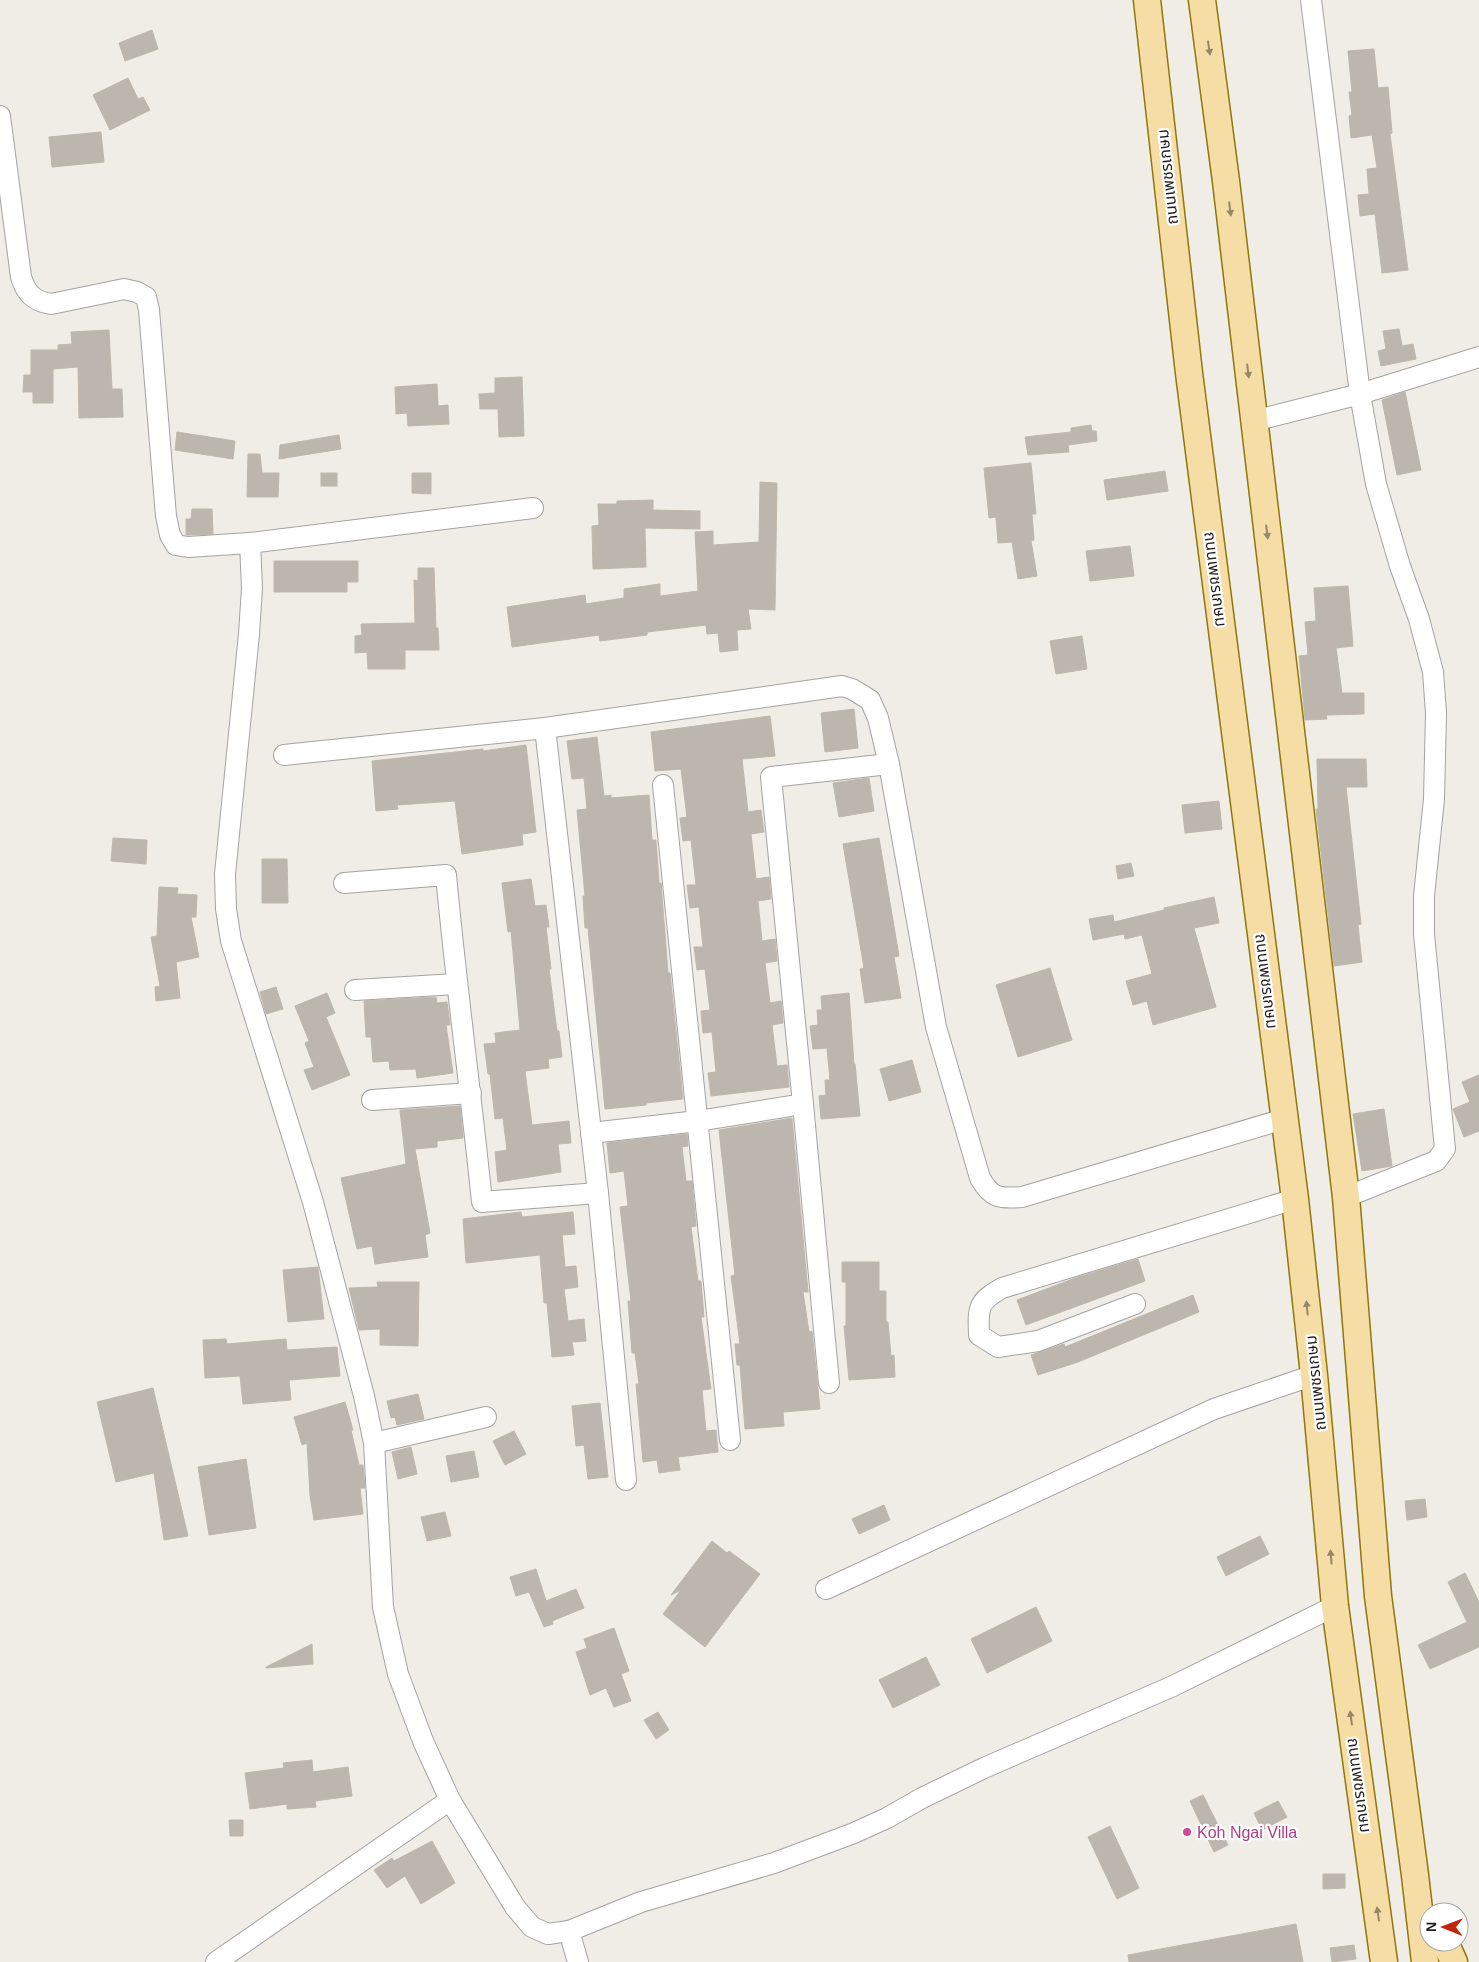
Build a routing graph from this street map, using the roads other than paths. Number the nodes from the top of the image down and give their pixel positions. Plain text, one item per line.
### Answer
1 (1147, 0) edge
2 (1202, 0) edge
3 (1311, 0) edge
4 (0, 116) edge
5 (1479, 357) edge
6 (1360, 394) junction
7 (1254, 421) junction
8 (533, 508) dead end
9 (250, 543) junction
10 (544, 728) junction
11 (284, 755) dead end
12 (889, 764) junction
13 (662, 785) dead end
14 (344, 883) dead end
15 (456, 984) junction
16 (355, 990) dead end
17 (471, 1093) junction
18 (372, 1100) dead end
19 (804, 1104) junction
20 (1284, 1119) junction
21 (698, 1121) junction
22 (591, 1133) junction
23 (598, 1193) junction
24 (1346, 1197) junction
25 (1295, 1199) junction
26 (1135, 1304) dead end
27 (1314, 1374) junction
28 (829, 1383) dead end
29 (486, 1417) dead end
30 (730, 1440) dead end
31 (374, 1443) junction
32 (626, 1480) dead end
33 (826, 1589) dead end
34 (1335, 1606) junction
35 (450, 1800) junction
36 (1415, 1875) junction
37 (1427, 1902) edge
38 (569, 1931) junction
39 (216, 1962) edge
40 (578, 1962) edge
41 (1384, 1962) edge
42 (1425, 1962) edge

1 - 20 main road, ถนนเพชรเกษม
2 -> 7 main road
3 - 6 street
4 - 9 street
5 - 6 street
6 - 7 street
6 - 24 street
7 -> 24 main road
8 - 9 street
9 - 31 street
10 - 11 street
10 - 12 street
10 - 22 street
12 - 19 street
12 - 20 street
13 - 21 street
14 - 15 street
15 - 16 street
15 - 17 street
17 - 18 street
17 - 23 street
19 - 21 street
19 - 28 street
20 - 25 main road, ถนนเพชรเกษม
21 - 22 street
21 - 30 street
22 - 23 street
23 - 32 street
24 - 36 main road
25 - 26 street
27 -> 25 main road, ถนนเพชรเกษม
27 - 33 street
34 -> 27 main road, ถนนเพชรเกษม
29 - 31 street
31 - 35 street
34 - 38 street
41 -> 34 main road, ถนนเพชรเกษม
35 - 38 street
35 - 39 street
36 - 37 main road
36 - 42 main road
38 - 40 street

